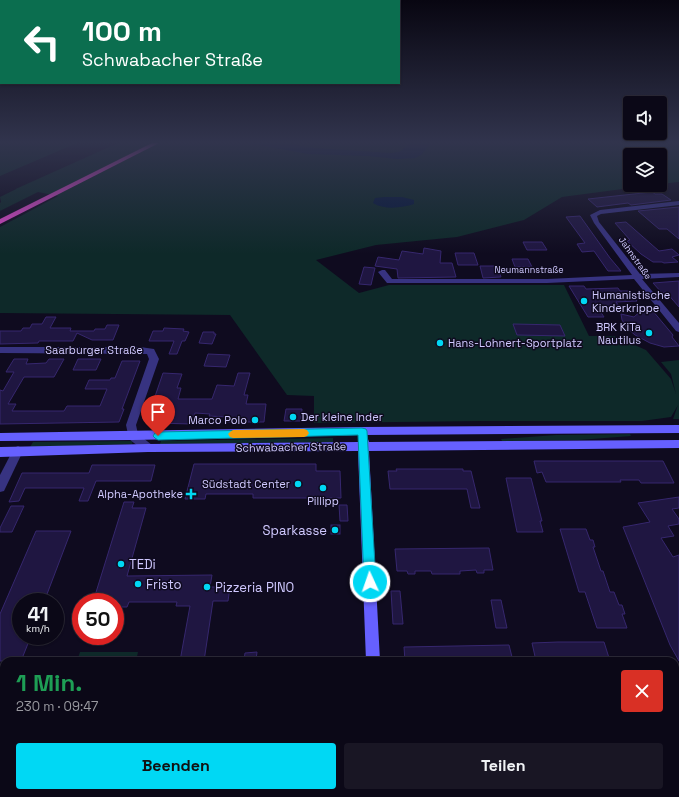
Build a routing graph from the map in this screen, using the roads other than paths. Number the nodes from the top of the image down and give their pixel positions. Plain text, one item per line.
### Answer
1 (77, 180) edge
2 (79, 180) edge
3 (49, 195) junction
4 (679, 203) edge
5 (1, 218) edge
6 (382, 272) dead end
7 (679, 275) edge
8 (637, 278) junction
9 (679, 329) edge
10 (0, 350) edge
11 (679, 429) edge
12 (362, 431) junction
13 (133, 436) junction
14 (0, 437) edge
15 (679, 444) edge
16 (363, 446) junction
17 (148, 448) junction
18 (0, 452) edge
19 (18, 452) junction
20 (0, 487) edge
21 (373, 657) edge

1 - 3 highway
2 - 3 highway
3 - 5 highway
4 - 8 street, Jahnstraße
6 - 8 street, Neumannstraße
7 - 8 street, Neumannstraße
8 - 9 street, Jahnstraße
10 - 13 street, Saarburger Straße
11 - 12 main road, Schwabacher Straße
12 - 13 main road, Schwabacher Straße
12 - 16 main road
13 - 14 main road, Schwabacher Straße
13 - 17 street
15 - 16 main road, Schwabacher Straße
16 - 17 main road, Schwabacher Straße
16 - 21 main road
17 - 19 main road, Schwabacher Straße
18 - 19 main road, Schwabacher Straße
19 - 20 street

